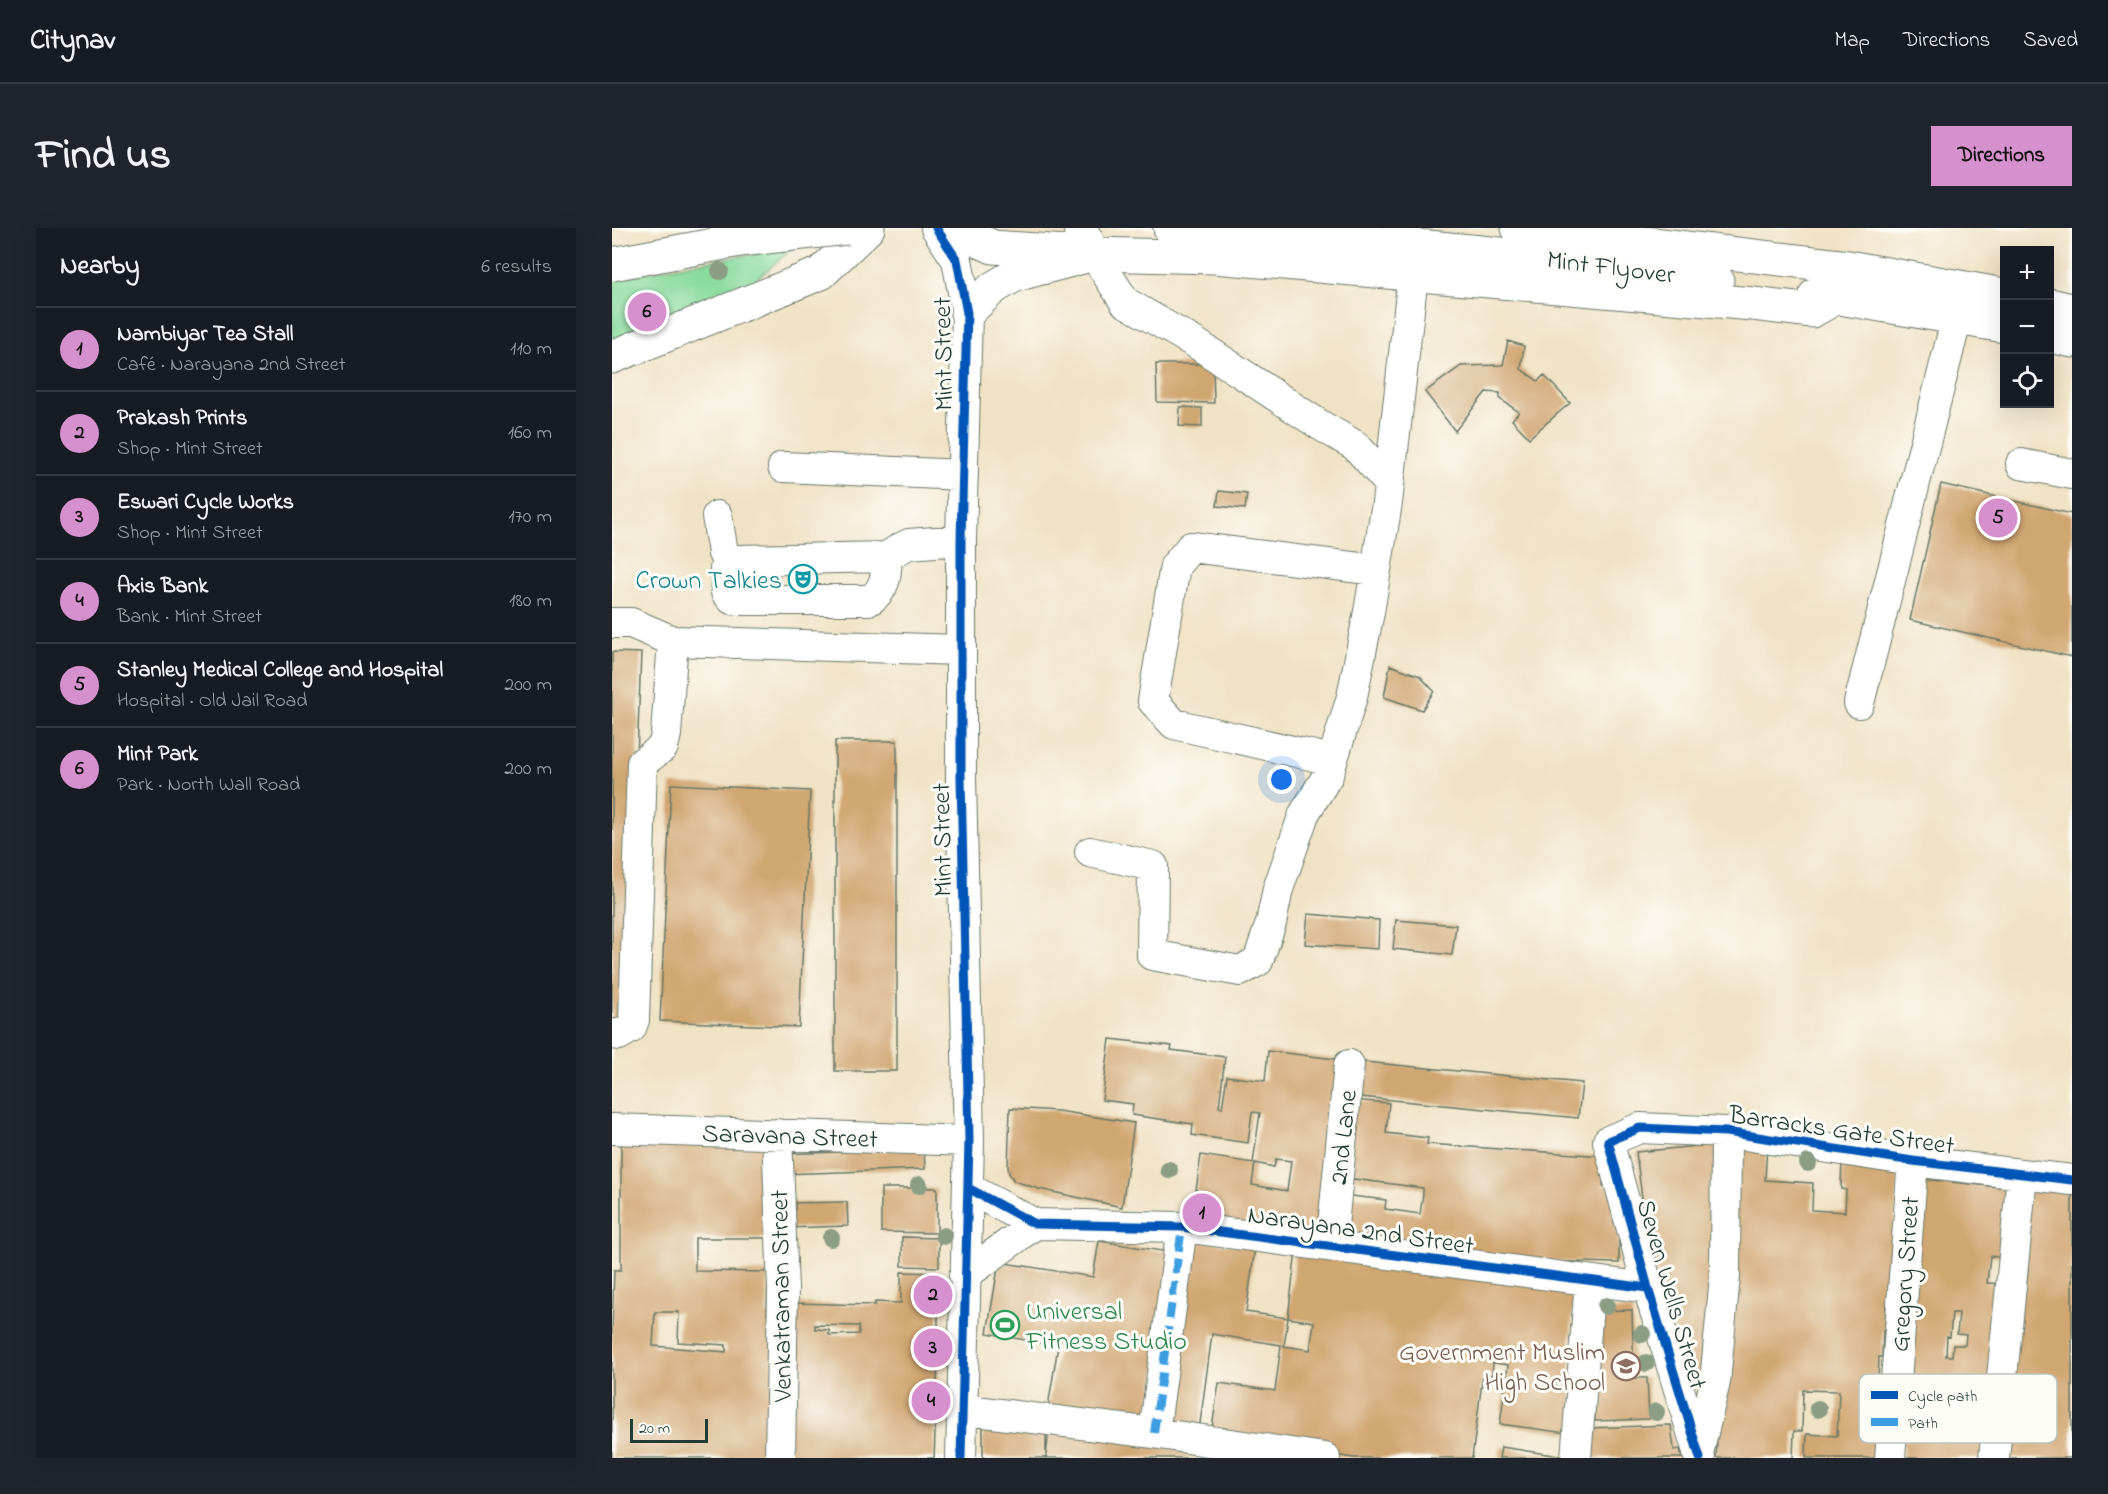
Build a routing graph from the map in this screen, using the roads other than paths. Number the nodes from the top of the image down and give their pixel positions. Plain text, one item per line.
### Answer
1 (811, 228) edge
2 (847, 228) edge
3 (868, 228) edge
4 (936, 228) edge
5 (957, 228) edge
6 (1170, 228) edge
7 (1518, 228) edge
8 (1705, 228) edge
9 (1087, 241) edge
10 (612, 264) edge
11 (821, 273) junction
12 (1413, 275) junction
13 (1806, 278) junction
14 (1843, 282) junction
15 (2000, 295) edge
16 (2054, 306) edge
17 (2072, 310) edge
18 (967, 313) junction
19 (1957, 317) junction
20 (2000, 325) edge
21 (2054, 337) edge
22 (2072, 341) edge
23 (612, 357) edge
24 (2021, 464) dead end
25 (783, 467) dead end
26 (2072, 474) edge
27 (963, 475) junction
28 (1389, 483) junction
29 (717, 516) dead end
30 (961, 540) junction
31 (887, 557) junction
32 (728, 563) junction
33 (1376, 570) junction
34 (612, 623) edge
35 (673, 640) junction
36 (961, 650) junction
37 (1859, 703) dead end
38 (1332, 760) junction
39 (1090, 852) dead end
40 (612, 1035) edge
41 (1349, 1065) dead end
42 (612, 1129) edge
43 (1726, 1132) junction
44 (777, 1134) junction
45 (969, 1140) junction
46 (1608, 1141) joint
47 (1913, 1161) junction
48 (2022, 1175) junction
49 (2072, 1180) edge
50 (968, 1188) junction
51 (1035, 1224) junction
52 (1182, 1227) junction
53 (1331, 1246) junction
54 (964, 1276) junction
55 (1590, 1281) junction
56 (1648, 1288) junction
57 (1897, 1374) edge
58 (2002, 1374) edge
59 (960, 1410) junction
60 (1154, 1433) junction
61 (1891, 1443) edge
62 (1995, 1443) edge
63 (1699, 1456) edge
64 (780, 1458) edge
65 (960, 1458) edge
66 (1325, 1458) edge
67 (1576, 1458) edge
68 (1890, 1458) edge
69 (1994, 1458) edge

1 - 11 main road
2 - 10 main road, bridge
3 - 11 main road
4 - 18 street, Mint Street
5 - 9 main road
6 - 13 main road, Mint Flyover
7 - 13 main road, Mint Flyover
8 - 14 main road
9 - 12 main road
9 - 18 main road
9 - 28 street
11 - 23 main road
12 - 14 main road
12 - 28 street
13 - 14 main road, Mint Flyover
14 - 15 main road
14 - 19 main road
16 - 17 main road
18 - 27 street, Mint Street
19 - 20 main road
19 - 37 street
21 - 22 main road
24 - 26 street
25 - 27 street
27 - 30 street, Mint Street
28 - 33 street
29 - 32 street
30 - 31 street
30 - 36 street, Mint Street
31 - 32 street
31 - 32 street
33 - 38 street
33 - 38 street
34 - 35 street
35 - 36 street
35 - 40 street
36 - 45 street, Mint Street
38 - 39 street
41 - 53 street, 2nd Lane
42 - 44 street, Saravana Street
43 - 46 street, Barracks Gate Street
43 - 47 street, Barracks Gate Street
43 - 63 street
44 - 45 street, Saravana Street
44 - 64 street, Venkatraman Street
45 - 50 street, Mint Street
46 - 56 street, Seven Wells Street
47 - 48 street, Barracks Gate Street
47 - 57 street, Gregory Street
48 - 49 street, Barracks Gate Street
48 - 58 street
50 - 51 street, Narayana 2nd Street
50 - 54 street, Mint Street
51 - 52 street, Narayana 2nd Street
51 - 54 street
52 - 53 street, Narayana 2nd Street
52 - 60 street
53 - 55 street, Narayana 2nd Street
54 - 59 street, Mint Street
55 - 56 street, Narayana 2nd Street
55 - 67 street
56 - 63 street, Seven Wells Street
59 - 60 street
59 - 65 street, Mint Street
60 - 66 street
61 - 68 street, Gregory Street
62 - 69 street

